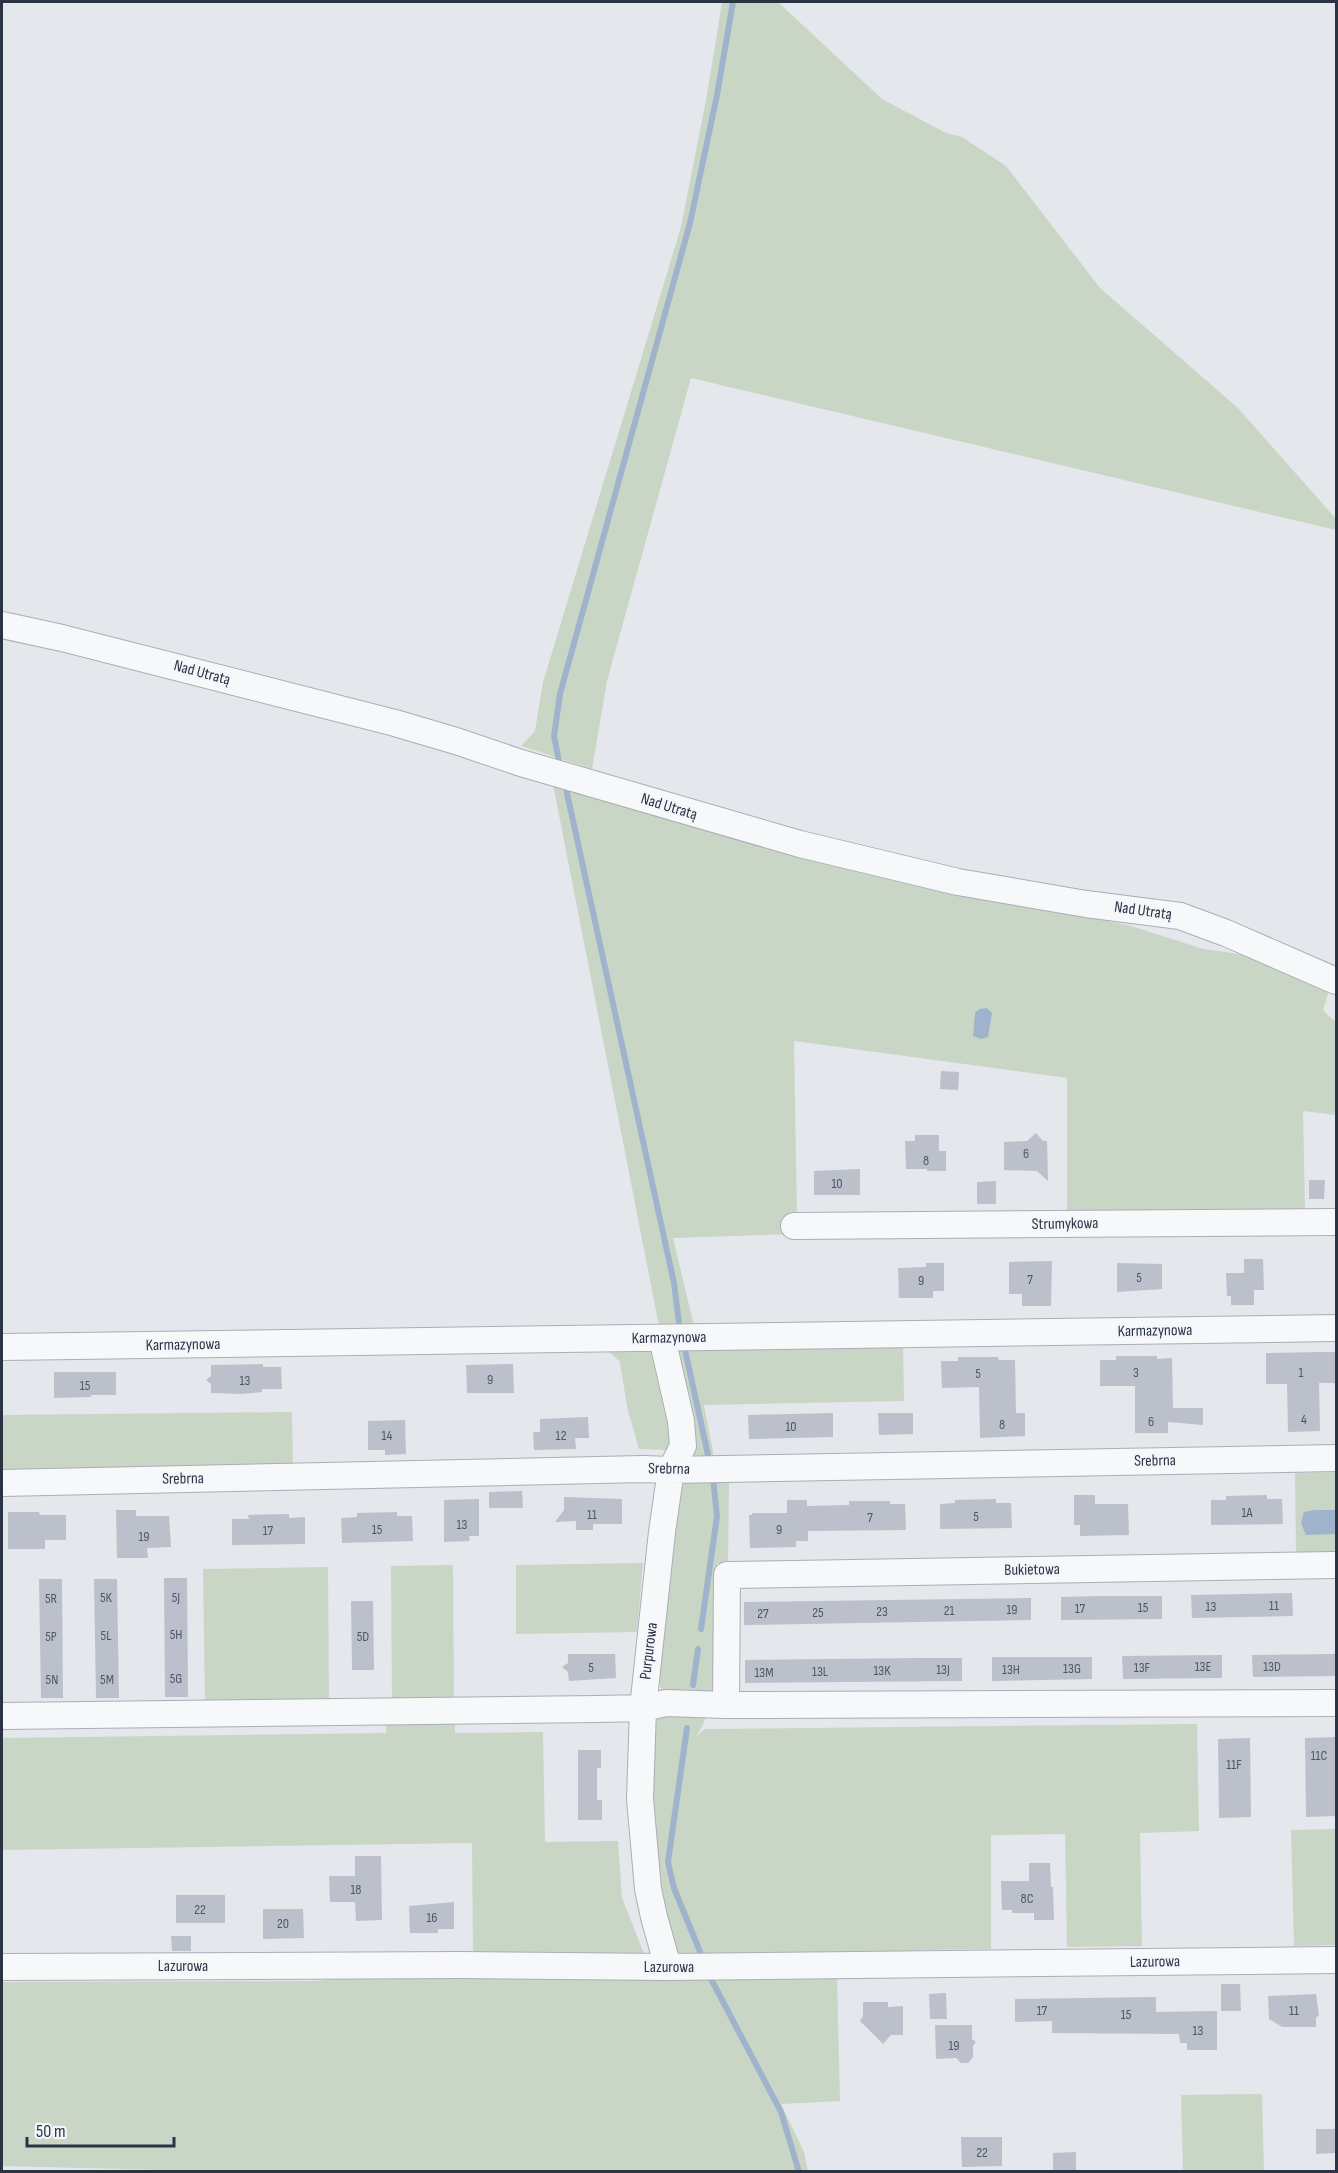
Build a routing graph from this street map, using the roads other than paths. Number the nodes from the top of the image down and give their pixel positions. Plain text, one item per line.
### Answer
1 (2, 625) edge
2 (1336, 981) edge
3 (1336, 1222) edge
4 (794, 1227) dead end
5 (1336, 1328) edge
6 (662, 1338) junction
7 (2, 1347) edge
8 (1336, 1458) edge
9 (671, 1470) junction
10 (2, 1483) edge
11 (1336, 1565) edge
12 (1336, 1703) edge
13 (726, 1705) junction
14 (643, 1708) junction
15 (2, 1716) edge
16 (1336, 1960) edge
17 (2, 1967) edge
18 (669, 1967) junction

1 - 2 street, Nad Utratą
3 - 4 street, Strumykowa
5 - 6 street, Karmazynowa
6 - 7 street, Karmazynowa
6 - 9 street, Purpurowa
8 - 9 street, Srebrna
9 - 10 street, Srebrna
9 - 14 street, Purpurowa
11 - 13 street, Bukietowa
12 - 13 street
13 - 14 street
14 - 15 street
14 - 18 street, Purpurowa
16 - 18 street, Lazurowa
17 - 18 street, Lazurowa

